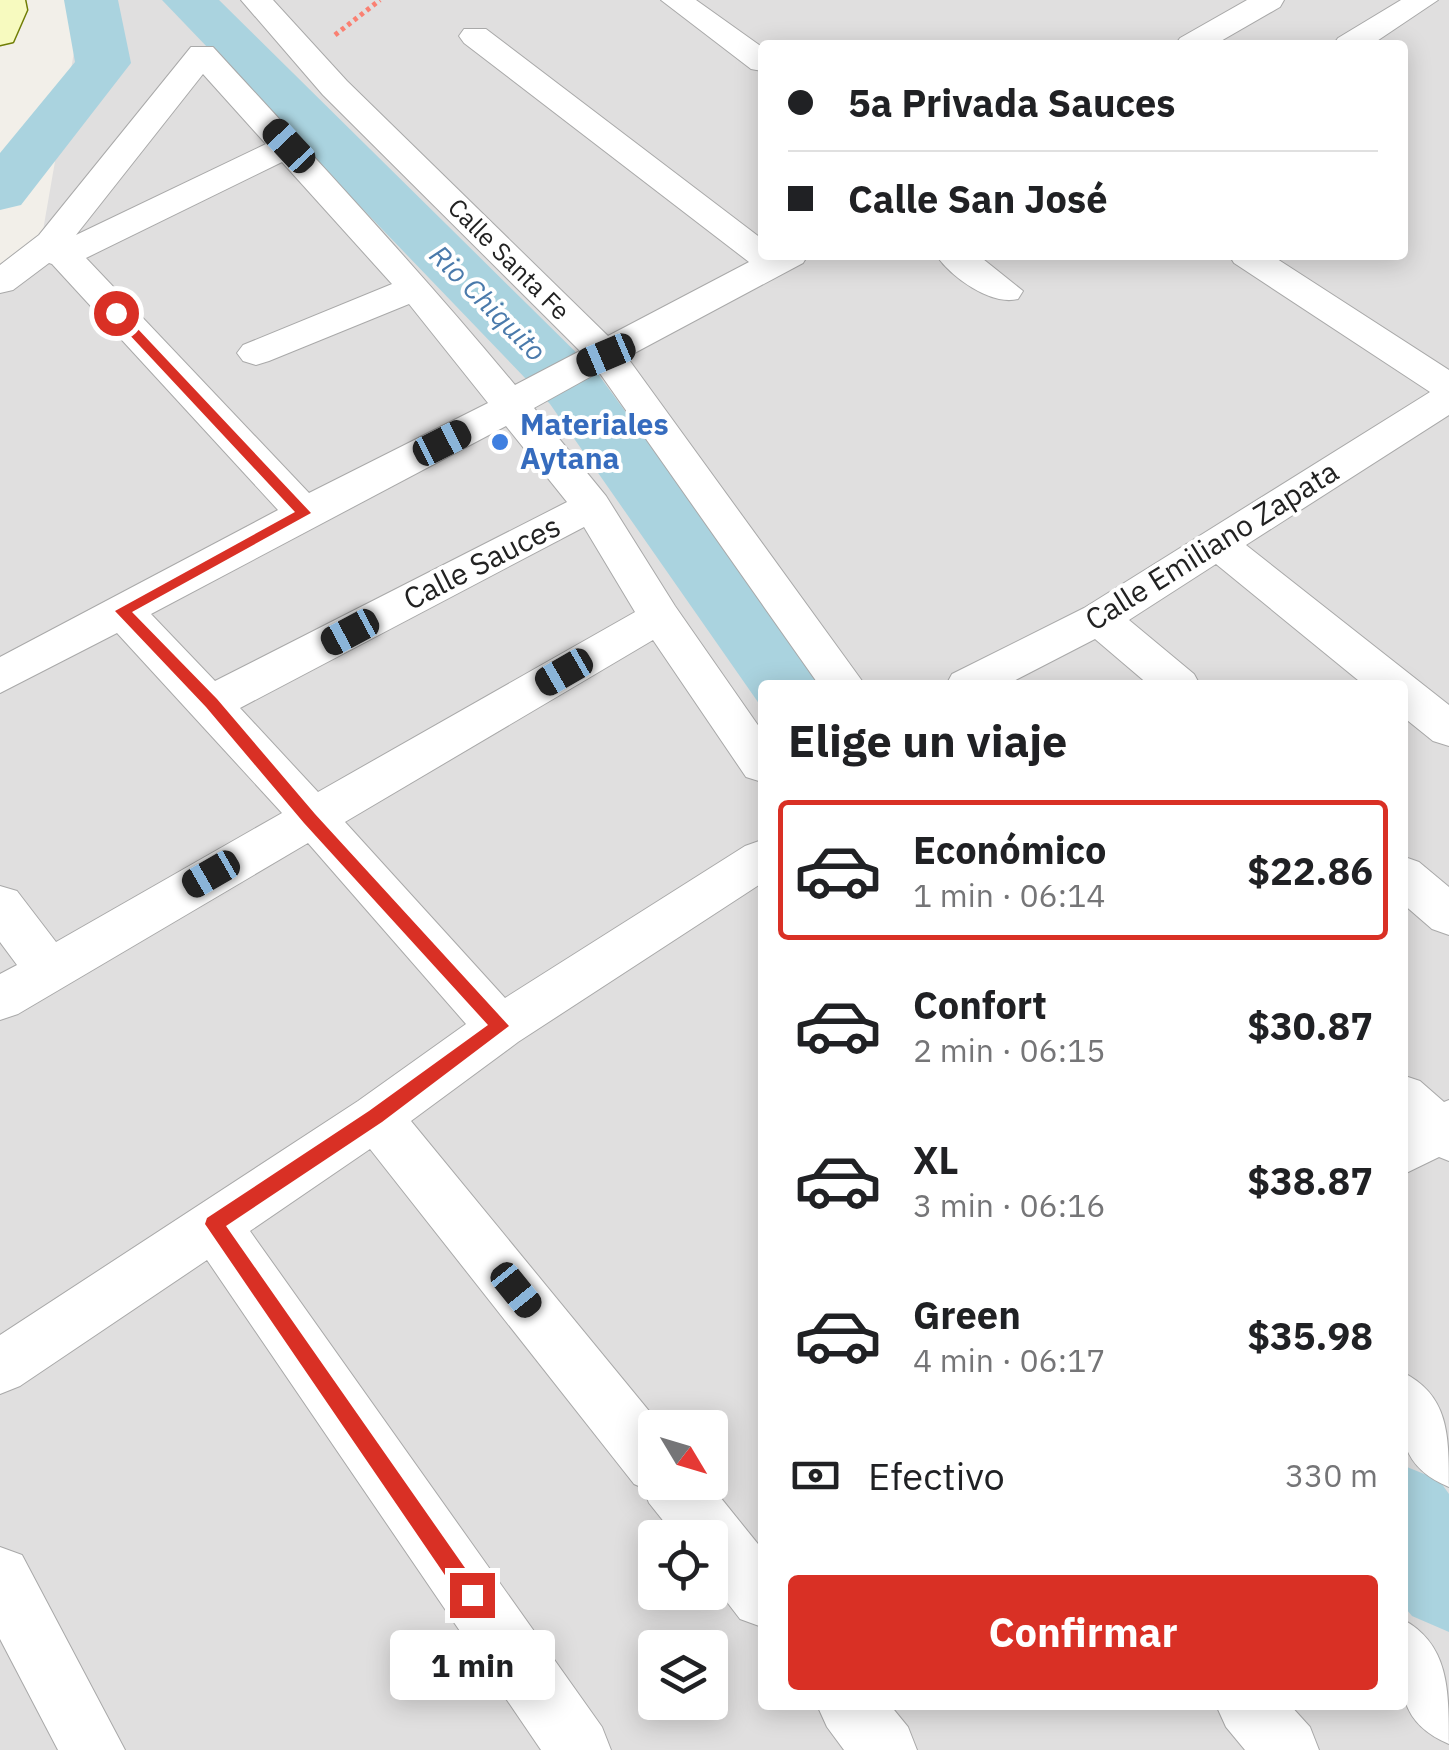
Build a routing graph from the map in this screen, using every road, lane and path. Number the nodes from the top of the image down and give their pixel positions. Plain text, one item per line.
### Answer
1 (7, 0) edge
2 (256, 0) edge
3 (380, 0) edge
4 (676, 0) edge
5 (1269, 0) edge
6 (1424, 0) edge
7 (0, 34) edge
8 (475, 36) dead end
9 (1200, 40) edge
10 (1357, 40) edge
11 (307, 57) junction
12 (758, 59) edge
13 (289, 146) junction
14 (758, 242) edge
15 (57, 250) junction
16 (779, 260) edge
17 (961, 260) edge
18 (1255, 260) edge
19 (0, 282) edge
20 (415, 288) junction
21 (1004, 291) dead end
22 (256, 353) dead end
23 (591, 362) junction
24 (1449, 388) edge
25 (1449, 398) edge
26 (517, 402) junction
27 (592, 506) junction
28 (304, 513) junction
29 (1219, 545) junction
30 (122, 611) junction
31 (660, 617) junction
32 (1099, 618) junction
33 (0, 678) edge
34 (839, 680) edge
35 (978, 680) edge
36 (1172, 680) edge
37 (1388, 680) edge
38 (1408, 697) edge
39 (212, 703) junction
40 (1449, 730) edge
41 (758, 758) edge
42 (310, 818) junction
43 (758, 862) edge
44 (1408, 880) edge
45 (0, 905) edge
46 (1449, 915) edge
47 (46, 968) junction
48 (0, 999) edge
49 (500, 1026) junction
50 (376, 1116) junction
51 (214, 1224) junction
52 (0, 1367) edge
53 (1408, 1407) edge
54 (638, 1443) edge
55 (1449, 1458) edge
56 (684, 1500) edge
57 (0, 1577) edge
58 (758, 1593) edge
59 (1408, 1658) edge
60 (853, 1710) edge
61 (1252, 1710) edge
62 (1449, 1712) edge
63 (94, 1750) edge
64 (579, 1750) edge
65 (885, 1750) edge
66 (1287, 1750) edge

1 - 7 main road
2 - 11 street, Calle Santa Fe
3 - 11 path
4 - 12 street
5 - 9 street
6 - 10 street
8 - 14 street
11 - 23 street, Calle Santa Fe
13 - 15 street
13 - 15 street
13 - 20 street
15 - 19 street
15 - 28 street
16 - 23 street
17 - 21 street
18 - 24 street
20 - 22 street
20 - 26 street
23 - 26 street
23 - 34 street, Calle Santa Fe
25 - 29 street, Calle Emiliano Zapata
26 - 27 street
26 - 28 street
27 - 31 street
27 - 39 street, Calle Sauces
28 - 30 street
29 - 32 street, Calle Emiliano Zapata
29 - 37 street
30 - 33 street
30 - 39 street
31 - 41 street
31 - 42 street
32 - 35 street, Calle Emiliano Zapata
32 - 36 street
38 - 40 street
39 - 42 street
42 - 47 street
42 - 49 street
43 - 49 street
44 - 46 street
45 - 47 street
47 - 48 street
49 - 50 street
50 - 51 street
50 - 54 street
51 - 52 street
51 - 64 street
53 - 55 street
56 - 58 street
57 - 63 street
59 - 62 street
60 - 65 street
61 - 66 street

